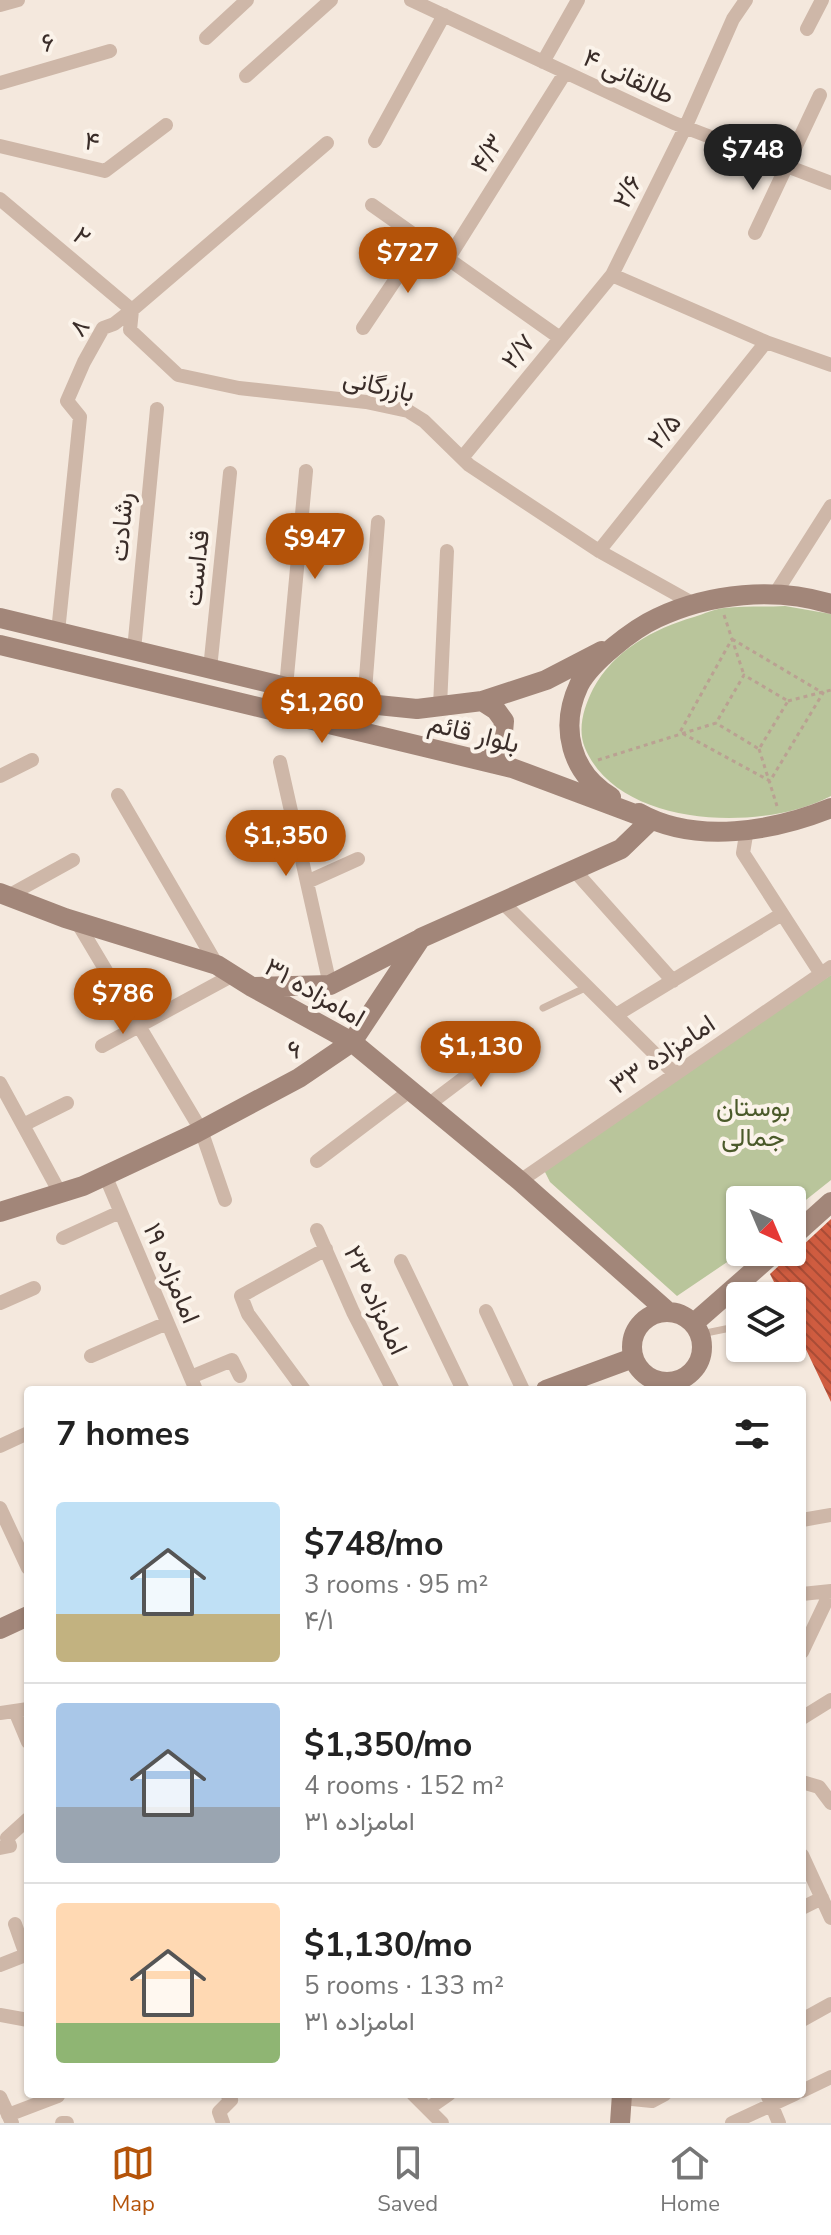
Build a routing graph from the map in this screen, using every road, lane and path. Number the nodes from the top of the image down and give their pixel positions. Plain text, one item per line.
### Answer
1 (18, 0) edge
2 (247, 0) edge
3 (331, 0) edge
4 (411, 0) edge
5 (578, 0) edge
6 (746, 0) edge
7 (822, 0) edge
8 (0, 5) edge
9 (444, 15) junction
10 (807, 29) dead end
11 (206, 38) dead end
12 (110, 51) dead end
13 (543, 62) junction
14 (565, 73) junction
15 (246, 76) dead end
16 (0, 83) edge
17 (820, 95) dead end
18 (166, 125) dead end
19 (685, 128) junction
20 (375, 141) dead end
21 (327, 143) dead end
22 (0, 146) edge
23 (786, 166) junction
24 (831, 183) edge
25 (0, 199) edge
26 (372, 205) dead end
27 (755, 233) dead end
28 (422, 240) junction
29 (448, 259) junction
30 (612, 275) junction
31 (132, 310) junction
32 (363, 328) dead end
33 (560, 338) junction
34 (766, 342) junction
35 (831, 364) edge
36 (157, 409) dead end
37 (462, 458) junction
38 (306, 471) dead end
39 (230, 473) dead end
40 (831, 506) edge
41 (378, 522) dead end
42 (447, 551) dead end
43 (599, 551) junction
44 (775, 594) junction
45 (718, 600) junction
46 (694, 604) junction
47 (831, 604) edge
48 (0, 618) edge
49 (58, 632) junction
50 (732, 639) junction
51 (616, 643) junction
52 (0, 645) edge
53 (134, 650) junction
54 (210, 669) junction
55 (744, 675) junction
56 (286, 687) junction
57 (831, 690) edge
58 (823, 693) junction
59 (482, 701) junction
60 (788, 701) junction
61 (364, 704) junction
62 (440, 706) junction
63 (716, 723) junction
64 (680, 732) junction
65 (759, 749) junction
66 (32, 760) dead end
67 (280, 762) dead end
68 (488, 762) junction
69 (581, 768) junction
70 (0, 776) edge
71 (770, 781) junction
72 (118, 795) dead end
73 (831, 808) edge
74 (651, 820) junction
75 (782, 824) junction
76 (747, 829) junction
77 (358, 859) dead end
78 (73, 860) dead end
79 (574, 870) junction
80 (307, 882) junction
81 (4, 894) edge
82 (502, 902) junction
83 (782, 914) junction
84 (77, 922) junction
85 (421, 938) junction
86 (225, 970) junction
87 (826, 971) edge
88 (673, 981) junction
89 (330, 985) junction
90 (252, 987) junction
91 (587, 987) junction
92 (543, 1008) dead end
93 (616, 1015) junction
94 (139, 1027) junction
95 (352, 1042) junction
96 (510, 1043) dead end
97 (102, 1046) dead end
98 (675, 1074) junction
99 (0, 1083) edge
100 (411, 1090) junction
101 (67, 1103) dead end
102 (428, 1105) junction
103 (23, 1125) junction
104 (201, 1130) junction
105 (317, 1161) dead end
106 (105, 1175) junction
107 (520, 1181) junction
108 (60, 1193) junction
109 (225, 1200) dead end
110 (831, 1202) edge
111 (0, 1212) edge
112 (120, 1212) junction
113 (806, 1224) edge
114 (317, 1230) dead end
115 (63, 1238) dead end
116 (326, 1249) junction
117 (401, 1261) dead end
118 (761, 1266) edge
119 (34, 1288) dead end
120 (0, 1303) edge
121 (486, 1311) dead end
122 (667, 1311) junction
123 (167, 1323) junction
124 (726, 1327) edge
125 (697, 1329) junction
126 (91, 1356) dead end
127 (633, 1358) junction
128 (240, 1376) dead end
129 (194, 1384) edge
130 (683, 1384) edge
131 (301, 1386) edge
132 (391, 1386) edge
133 (461, 1386) edge
134 (521, 1386) edge
135 (557, 1386) edge
136 (24, 1435) edge
137 (0, 1446) edge
138 (0, 1508) edge
139 (831, 1515) edge
140 (806, 1519) edge
141 (24, 1559) edge
142 (831, 1591) edge
143 (806, 1594) edge
144 (24, 1618) edge
145 (0, 1629) edge
146 (806, 1644) edge
147 (831, 1700) edge
148 (22, 1710) edge
149 (0, 1713) edge
150 (806, 1716) edge
151 (825, 1784) edge
152 (831, 1803) edge
153 (24, 1822) edge
154 (2, 1838) edge
155 (806, 1864) edge
156 (822, 1898) junction
157 (806, 1906) edge
158 (831, 1918) edge
159 (15, 1924) dead end
160 (24, 1946) edge
161 (24, 1955) edge
162 (0, 1965) edge
163 (831, 2004) edge
164 (0, 2015) edge
165 (806, 2018) edge
166 (24, 2019) edge
167 (831, 2077) edge
168 (806, 2089) edge
169 (0, 2097) edge
170 (54, 2098) edge
171 (230, 2098) edge
172 (418, 2098) edge
173 (443, 2098) edge
174 (622, 2098) edge
175 (634, 2098) edge
176 (658, 2098) edge
177 (769, 2099) edge
178 (429, 2108) junction
179 (10, 2119) edge
180 (223, 2123) edge
181 (442, 2123) edge
182 (620, 2123) edge
183 (732, 2123) edge
184 (779, 2123) edge

1 - 8 street
2 - 11 street
3 - 15 street
4 - 9 street, طالقانی ۴
5 - 13 street
6 - 19 street, ۲/۶
7 - 10 street
9 - 13 street, طالقانی ۴
9 - 20 street
12 - 16 street, ۶
13 - 14 street, طالقانی ۴
14 - 19 street, طالقانی ۴
14 - 29 street, ۴/۳
17 - 23 street
18 - 22 street, ۴
19 - 23 street, طالقانی ۴
19 - 30 street, ۲/۶
21 - 31 street, ۸
23 - 24 street, طالقانی ۴
23 - 27 street
25 - 31 street, ۲
26 - 28 street
28 - 29 street
28 - 32 street
29 - 33 street
30 - 33 street, ۲/۷
30 - 34 street
31 - 37 street, بازرگانی
31 - 49 street, ۸
33 - 37 street, ۲/۷
34 - 35 street
34 - 43 street, ۲/۵
36 - 53 street, رشادت
37 - 43 street, بازرگانی
38 - 56 street
39 - 54 street, قداست
40 - 44 street
41 - 61 street
42 - 62 street
43 - 46 street, بازرگانی
44 - 45 main road
44 - 47 main road
45 - 46 main road
45 - 50 path
46 - 51 main road
48 - 49 main road, بلوار قائم
49 - 53 main road, بلوار قائم
50 - 55 path
50 - 58 path
50 - 64 path
51 - 59 main road, بلوار قائم
51 - 69 main road
52 - 68 main road, بلوار قائم
53 - 54 main road, بلوار قائم
54 - 56 main road, بلوار قائم
55 - 60 path
55 - 63 path
56 - 61 main road, بلوار قائم
57 - 58 path
58 - 60 path
58 - 71 path
59 - 62 main road, بلوار قائم
59 - 68 main road
60 - 65 path
61 - 62 main road, بلوار قائم
63 - 64 path
63 - 65 path
64 - 69 path
64 - 71 path
65 - 71 path
66 - 70 street
67 - 80 street
68 - 74 main road, بلوار قائم
69 - 74 main road
71 - 75 path
72 - 86 street
73 - 75 main road
74 - 76 main road
74 - 79 main road
75 - 76 main road
76 - 83 street
77 - 80 street
78 - 81 street
79 - 82 main road
79 - 88 street
80 - 89 street
81 - 84 main road, امامزاده ۳۱
82 - 85 main road
82 - 91 street
83 - 87 street
83 - 88 street
84 - 86 main road, امامزاده ۳۱
84 - 94 street
85 - 89 main road
85 - 95 main road, ۶
86 - 90 main road, امامزاده ۳۱
86 - 94 street
87 - 98 street, امامزاده ۳۳
88 - 93 street
89 - 90 main road
90 - 95 main road, امامزاده ۳۱
91 - 92 lane
91 - 93 street
93 - 98 street
94 - 97 street
94 - 104 street
95 - 100 main road, امامزاده ۳۱
95 - 104 main road, ۶
96 - 102 street
98 - 107 street, امامزاده ۳۳
99 - 103 street
100 - 102 main road, امامزاده ۳۱
100 - 105 street
101 - 103 street
102 - 107 main road, امامزاده ۳۱
103 - 108 street
104 - 106 main road, ۶
104 - 109 street
106 - 108 main road, ۶
106 - 112 street, امامزاده ۱۹
107 - 122 main road, امامزاده ۳۱
108 - 111 main road, ۶
110 - 113 main road
112 - 115 street
112 - 123 street, امامزاده ۱۹
114 - 116 street, امامزاده ۲۳
116 - 131 street
116 - 132 street, امامزاده ۲۳
117 - 133 street
118 - 125 main road
119 - 120 street
121 - 134 street
122 - 125 main road
122 - 127 main road
123 - 126 street
123 - 129 street, امامزاده ۱۹
124 - 125 lane
125 - 130 main road
127 - 130 main road
127 - 135 main road
128 - 129 street
136 - 137 street
138 - 141 street
139 - 140 street
142 - 143 street
142 - 146 street
144 - 145 main road
147 - 150 street
148 - 149 street
151 - 152 street
153 - 154 street
155 - 156 street
156 - 157 street
156 - 158 street
159 - 160 street
161 - 162 street
163 - 165 street
164 - 166 street
167 - 168 street
169 - 179 street
170 - 179 street
171 - 180 street
172 - 178 street
173 - 178 street
174 - 182 main road
175 - 176 street
177 - 183 street
177 - 184 street
178 - 181 street

